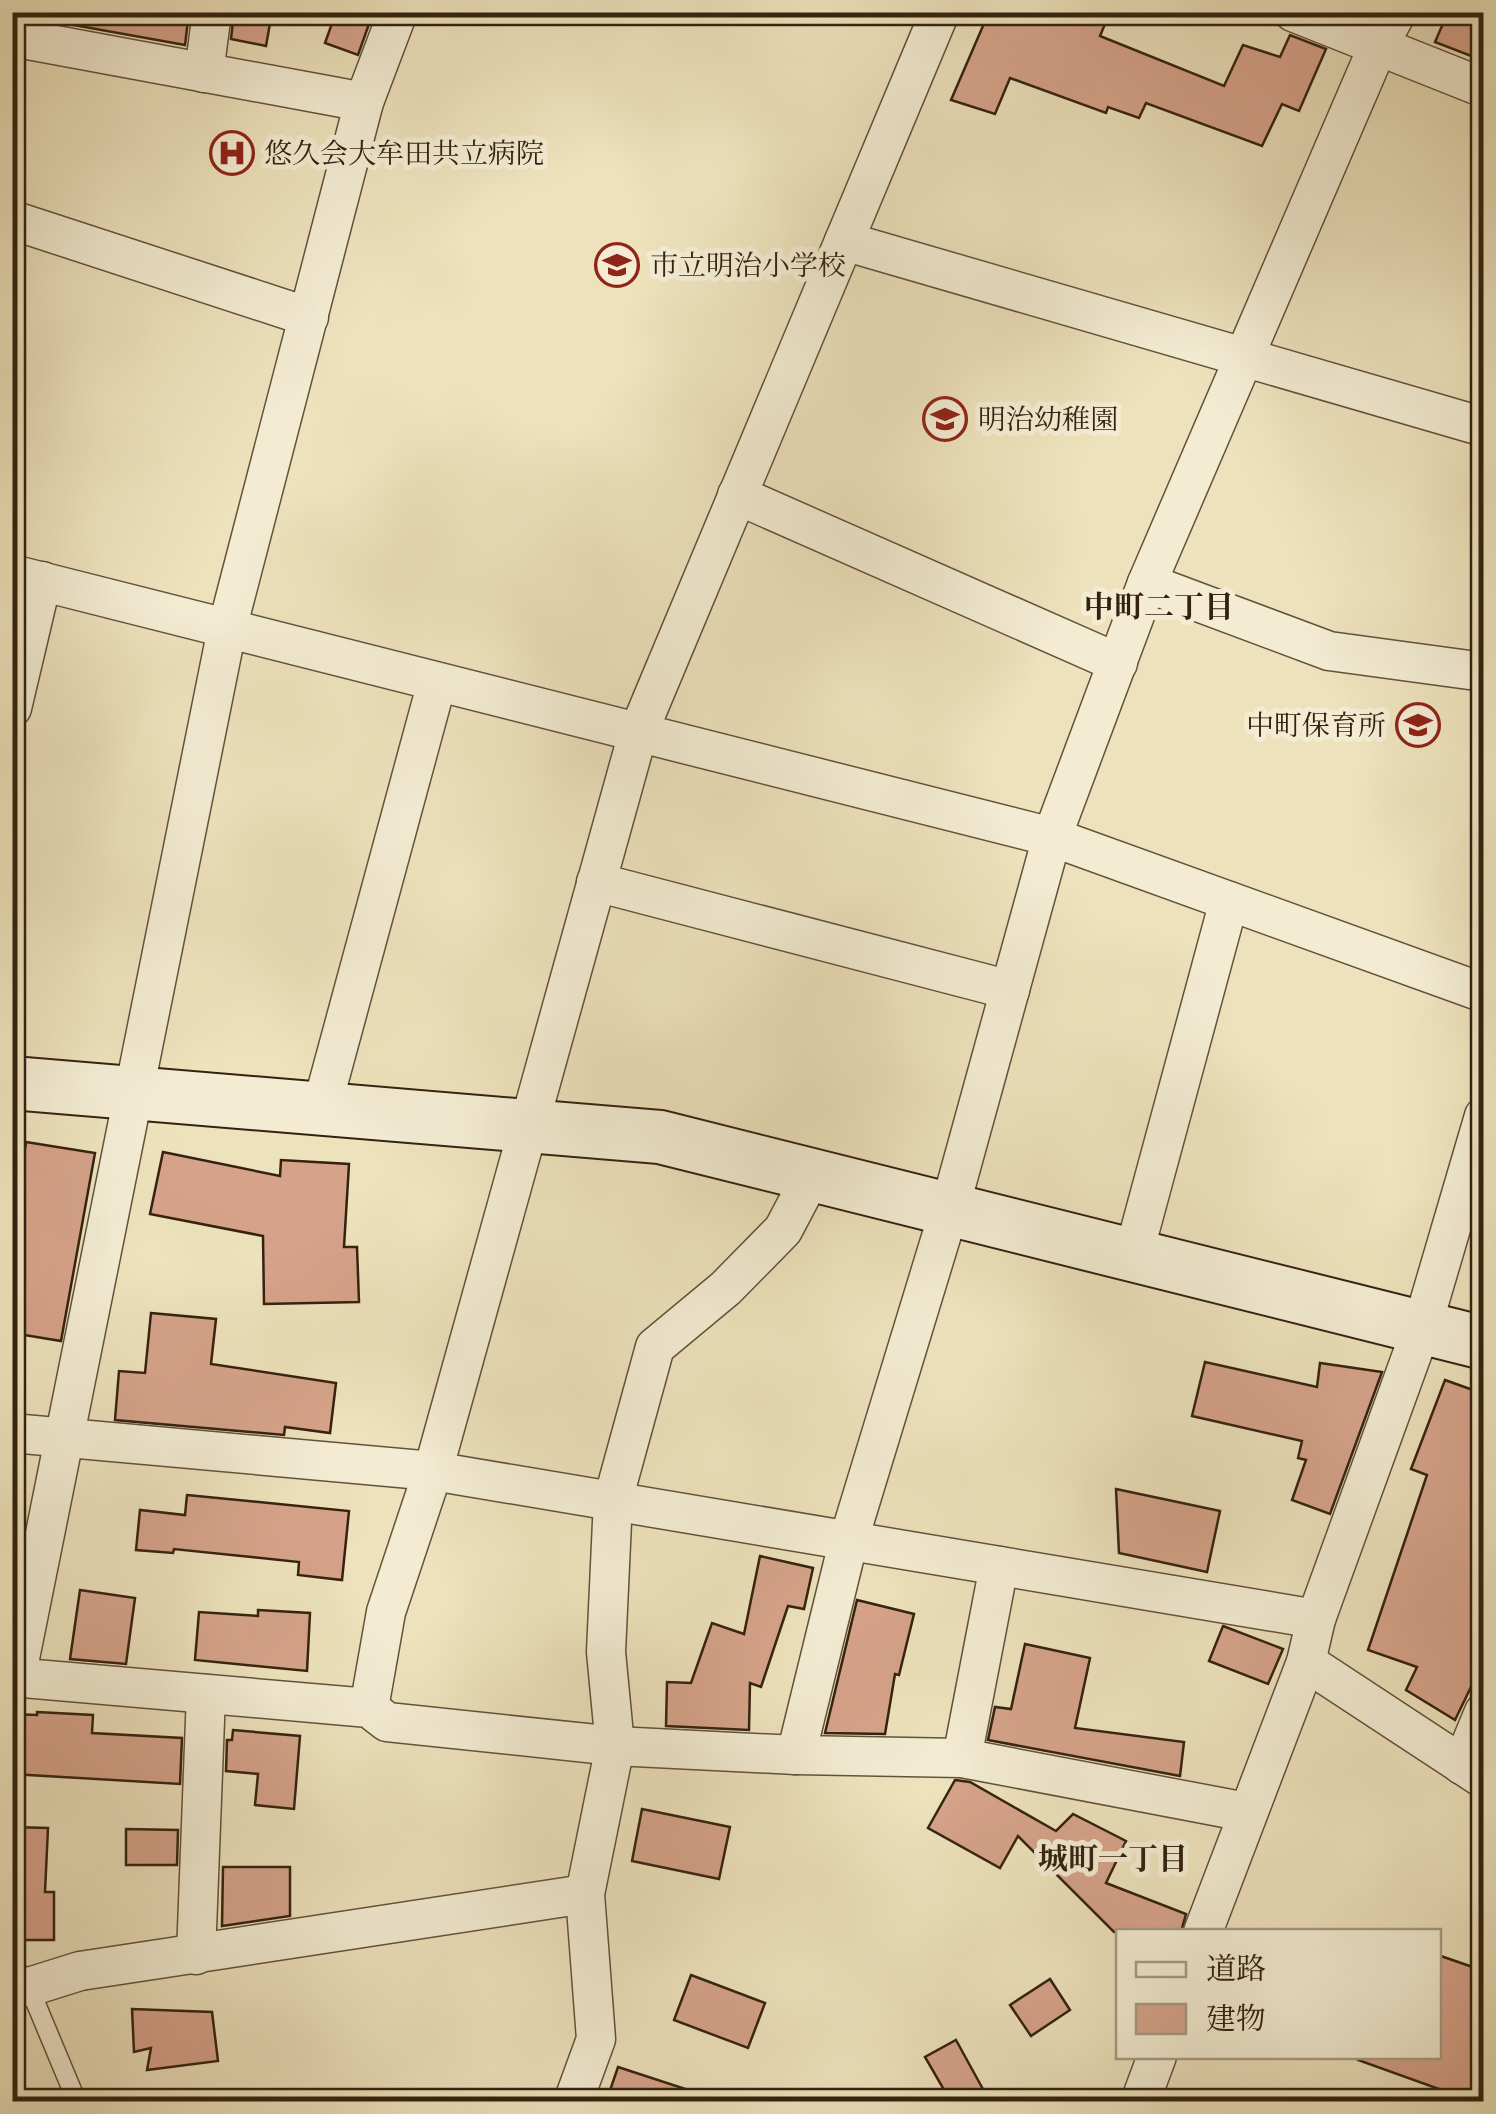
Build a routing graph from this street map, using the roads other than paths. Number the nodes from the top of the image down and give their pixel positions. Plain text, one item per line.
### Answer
1 (212, 12) edge
2 (398, 12) edge
3 (940, 12) edge
4 (1293, 12) edge
5 (1397, 12) edge
6 (12, 37) edge
7 (1378, 46) junction
8 (204, 73) junction
9 (1484, 88) edge
10 (364, 102) junction
11 (12, 220) edge
12 (844, 241) junction
13 (308, 317) junction
14 (1244, 358) junction
15 (1484, 427) edge
16 (736, 495) junction
17 (27, 578) edge
18 (1147, 583) junction
19 (227, 629) junction
20 (1118, 662) junction
21 (1484, 672) edge
22 (437, 682) junction
23 (12, 708) edge
24 (638, 732) junction
25 (1052, 837) junction
26 (596, 882) junction
27 (1228, 901) junction
28 (1010, 990) junction
29 (1484, 993) edge
30 (12, 1083) edge
31 (135, 1094) junction
32 (321, 1110) junction
33 (1484, 1116) edge
34 (528, 1128) junction
35 (812, 1175) junction
36 (948, 1211) junction
37 (1132, 1256) junction
38 (1422, 1327) junction
39 (1484, 1344) edge
40 (12, 1433) edge
41 (63, 1438) junction
42 (434, 1471) junction
43 (613, 1500) junction
44 (849, 1539) junction
45 (1000, 1566) junction
46 (1316, 1619) junction
47 (1306, 1662) junction
48 (14, 1678) edge
49 (206, 1694) junction
50 (369, 1708) junction
51 (1484, 1712) edge
52 (615, 1746) junction
53 (796, 1755) junction
54 (962, 1758) junction
55 (1473, 1772) edge
56 (1246, 1812) junction
57 (585, 1894) junction
58 (1203, 1929) edge
59 (196, 1956) junction
60 (21, 1975) edge
61 (1156, 2059) edge
62 (78, 2102) edge
63 (573, 2102) edge
64 (1140, 2102) edge

1 - 8 street
2 - 10 street
3 - 12 street
4 - 7 street
5 - 7 street
6 - 8 street
7 - 9 street
7 - 14 street
8 - 10 street
10 - 13 street
11 - 13 street
12 - 14 street
12 - 16 street
13 - 19 street
14 - 15 street
14 - 18 street
16 - 20 street
16 - 24 street
17 - 19 street
17 - 23 street
18 - 20 street
18 - 21 street
19 - 22 street
19 - 31 street
20 - 25 street
22 - 24 street
22 - 32 street
24 - 25 street
24 - 26 street
25 - 27 street
25 - 28 street
26 - 28 street
26 - 34 street
27 - 29 street
27 - 37 street
28 - 36 street
30 - 31 street
31 - 32 street
31 - 41 street
32 - 34 street
33 - 38 street
34 - 35 street
34 - 42 street
35 - 36 street
35 - 43 street
36 - 37 street
36 - 44 street
37 - 38 street
38 - 39 street
38 - 46 street
40 - 41 street
41 - 42 street
41 - 48 street
42 - 43 street
42 - 50 street
43 - 44 street
43 - 52 street
44 - 45 street
44 - 53 street
45 - 46 street
45 - 54 street
46 - 47 street
47 - 55 street
47 - 56 street
48 - 49 street
49 - 50 street
49 - 59 street
50 - 52 street
51 - 55 street
52 - 53 street
52 - 57 street
53 - 54 street
54 - 56 street
56 - 58 street
57 - 59 street
57 - 63 street
59 - 60 street
60 - 62 lane
61 - 64 street

